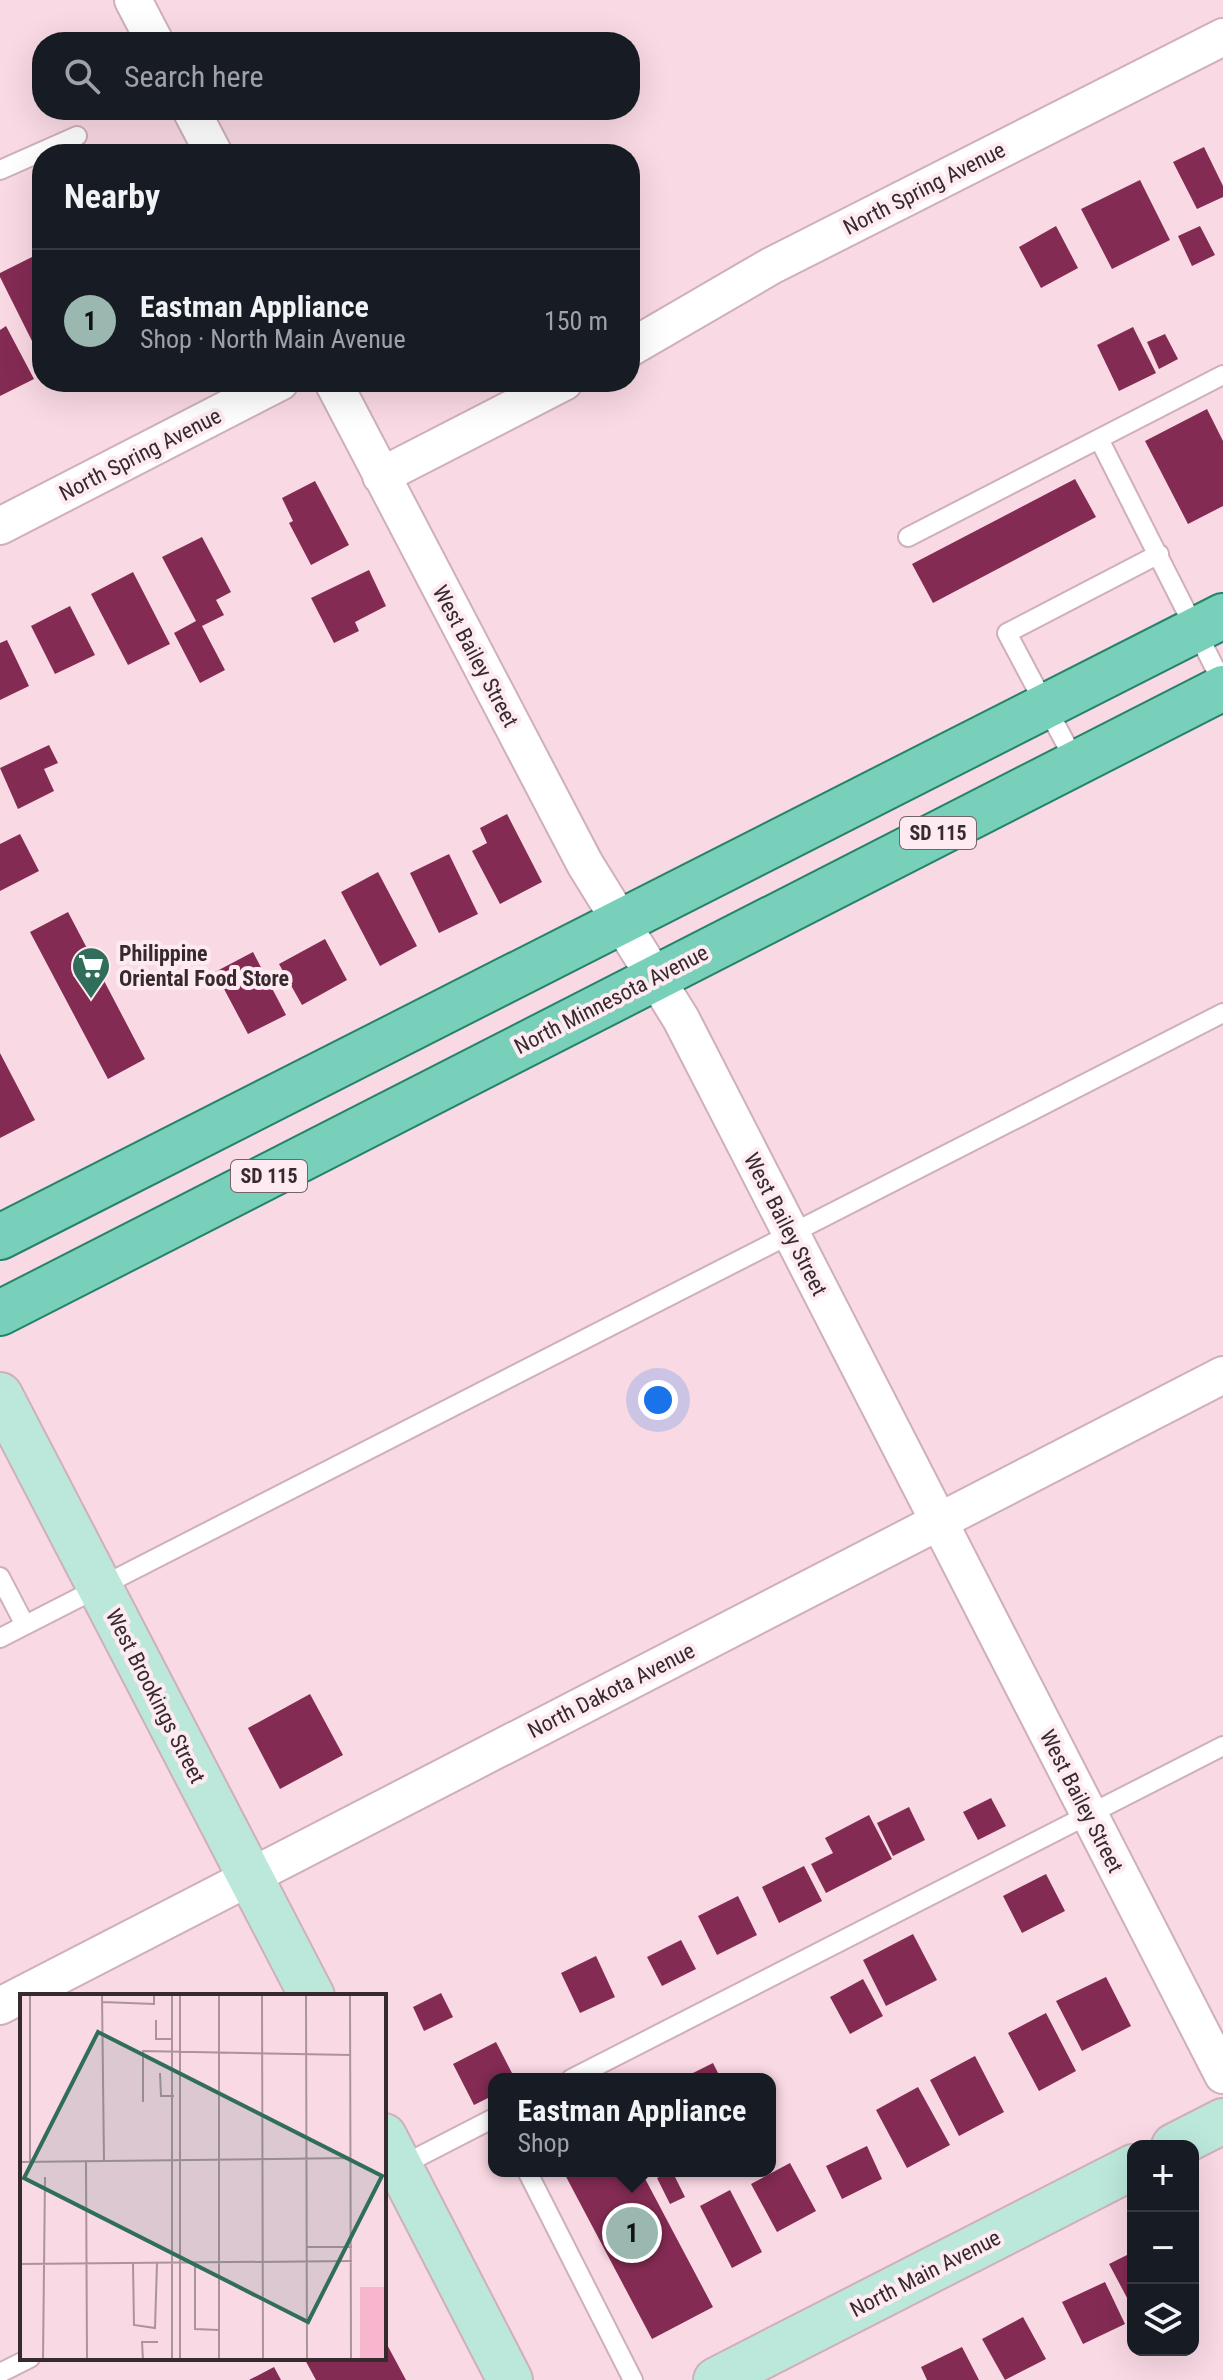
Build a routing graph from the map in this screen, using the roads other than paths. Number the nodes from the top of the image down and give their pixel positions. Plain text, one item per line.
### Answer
1 (133, 0) edge
2 (150, 32) edge
3 (1223, 37) edge
4 (196, 120) edge
5 (77, 136) dead end
6 (59, 144) edge
7 (209, 144) edge
8 (32, 156) edge
9 (0, 170) edge
10 (640, 342) edge
11 (1223, 375) edge
12 (261, 392) edge
13 (338, 392) edge
14 (545, 392) edge
15 (1099, 439) junction
16 (381, 476) junction
17 (0, 526) edge
18 (908, 537) dead end
19 (1159, 554) junction
20 (1210, 623) edge
21 (1223, 686) edge
22 (1046, 706) junction
23 (1076, 763) junction
24 (620, 923) junction
25 (652, 978) junction
26 (1223, 1013) edge
27 (792, 1234) junction
28 (0, 1237) edge
29 (0, 1313) edge
30 (1223, 1375) edge
31 (6, 1419) edge
32 (940, 1520) junction
33 (0, 1577) edge
34 (100, 1587) junction
35 (25, 1625) junction
36 (0, 1638) edge
37 (1223, 1746) edge
38 (1089, 1816) junction
39 (250, 1878) junction
40 (23, 1994) edge
41 (311, 1994) edge
42 (20, 1996) edge
43 (0, 2006) edge
44 (583, 2073) edge
45 (1223, 2075) edge
46 (488, 2120) edge
47 (1223, 2121) edge
48 (1186, 2140) edge
49 (389, 2159) edge
50 (1127, 2170) edge
51 (530, 2177) edge
52 (26, 2360) edge
53 (0, 2373) edge
54 (510, 2380) edge
55 (633, 2380) edge
56 (716, 2380) edge

1 - 2 street
3 - 10 street, North Spring Avenue
4 - 7 street
5 - 6 lane
8 - 9 lane
11 - 15 lane
12 - 17 street, North Spring Avenue
13 - 16 street, West Bailey Street
14 - 16 street
15 - 18 lane
15 - 19 lane
16 - 24 street, West Bailey Street
19 - 20 lane
19 - 22 lane
20 - 21 lane
20 - 22 main road, SD 115
21 - 23 main road, North Minnesota Avenue / SD 115
22 - 23 lane
22 - 24 main road, SD 115
23 - 25 main road, North Minnesota Avenue / SD 115
24 - 25 street, West Bailey Street
24 - 28 main road, SD 115
25 - 27 street, West Bailey Street
25 - 29 main road, North Minnesota Avenue / SD 115
26 - 27 lane
27 - 32 street, West Bailey Street
27 - 34 lane
30 - 32 street, North Dakota Avenue
31 - 34 street, West Brookings Street
32 - 38 street, West Bailey Street
32 - 39 street, North Dakota Avenue
33 - 35 lane
34 - 35 lane
34 - 39 street, West Brookings Street
35 - 36 lane
37 - 38 lane
38 - 44 lane
38 - 45 street, West Bailey Street
39 - 40 street, North Dakota Avenue
39 - 41 street, West Brookings Street
42 - 43 street, North Dakota Avenue
46 - 49 lane
47 - 48 street
49 - 54 street
50 - 56 street, North Main Avenue
51 - 55 lane
52 - 53 lane

